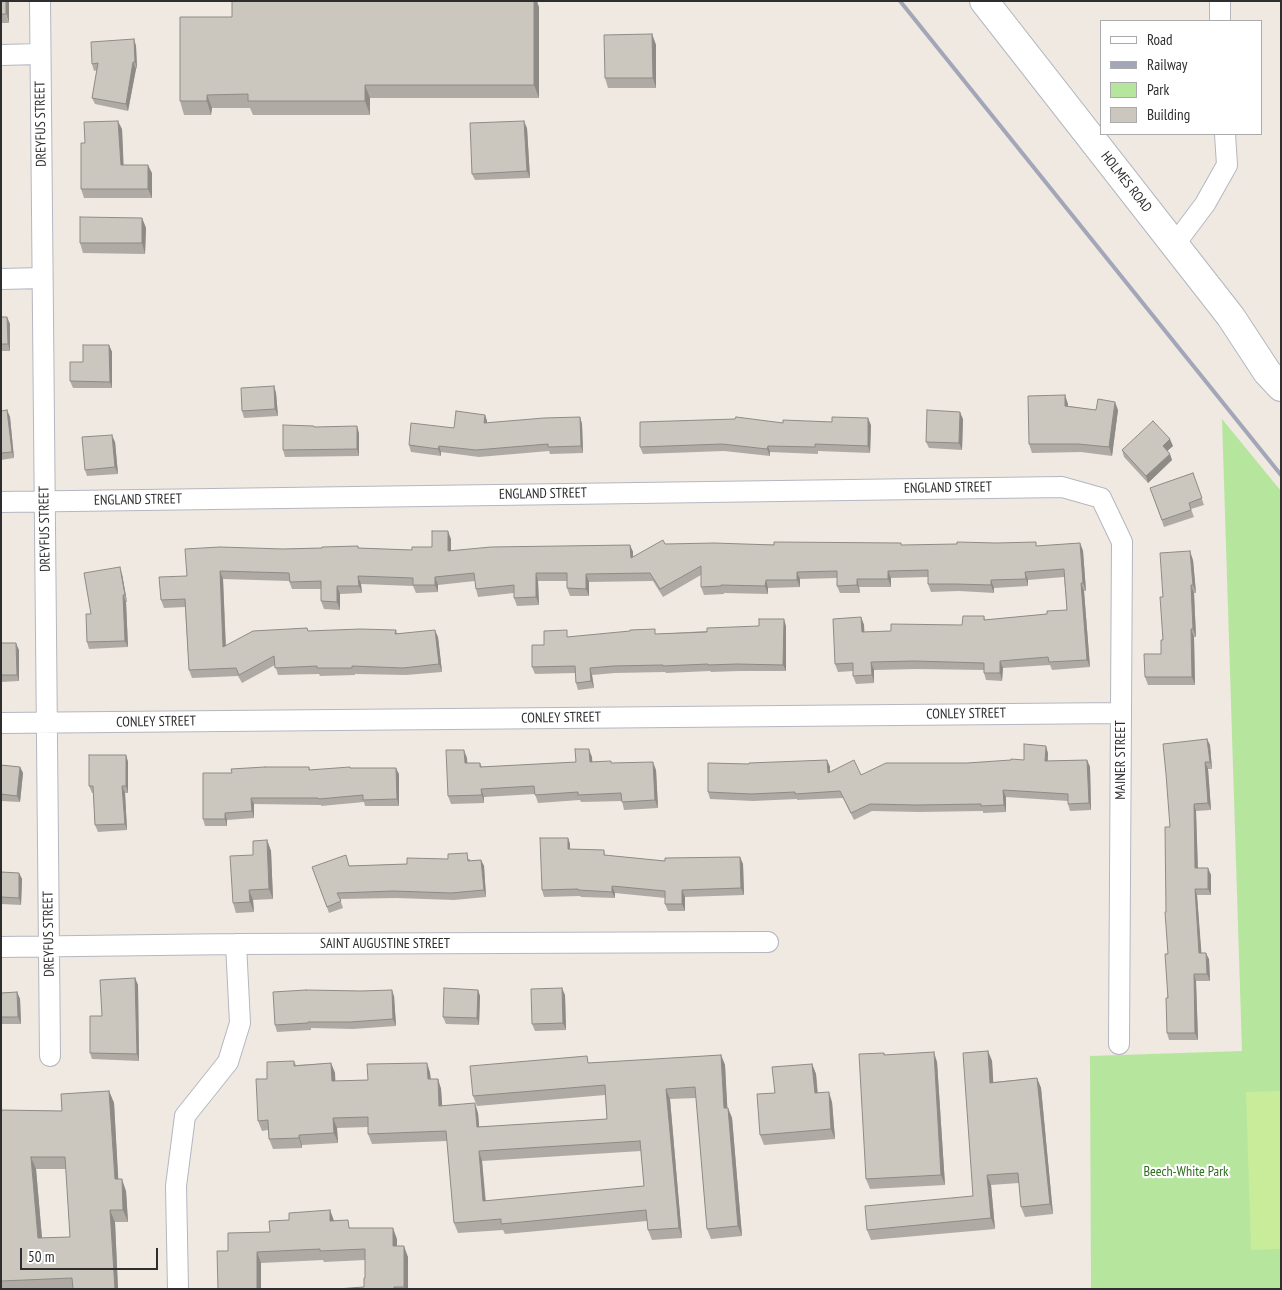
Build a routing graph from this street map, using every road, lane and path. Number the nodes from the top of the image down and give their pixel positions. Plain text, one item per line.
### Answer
1 (40, 1) edge
2 (984, 1) edge
3 (1220, 1) edge
4 (1220, 20) edge
5 (40, 54) junction
6 (1, 55) edge
7 (1225, 135) edge
8 (1175, 244) junction
9 (42, 278) junction
10 (1, 279) edge
11 (1231, 317) junction
12 (1281, 359) edge
13 (1281, 387) edge
14 (1084, 493) joint
15 (1, 502) edge
16 (45, 502) junction
17 (1121, 713) junction
18 (1, 723) edge
19 (47, 723) junction
20 (768, 942) dead end
21 (236, 944) junction
22 (49, 946) junction
23 (1, 947) edge
24 (1119, 1044) dead end
25 (50, 1056) dead end
26 (178, 1289) edge

1 - 5 street, DREYFUS STREET
2 - 8 main road, HOLMES ROAD
3 - 4 street
5 - 6 street
5 - 9 street, DREYFUS STREET
7 - 8 street
8 - 11 main road, HOLMES ROAD
9 - 10 street
9 - 16 street, DREYFUS STREET
11 - 12 main road, HOLMES ROAD
11 - 13 main road, HOLMES ROAD
14 - 16 street, ENGLAND STREET
14 - 17 street, MAINER STREET
15 - 16 street, ENGLAND STREET
16 - 19 street, DREYFUS STREET
17 - 19 street, CONLEY STREET
17 - 24 street, MAINER STREET
18 - 19 street, CONLEY STREET
19 - 22 street, DREYFUS STREET
20 - 21 street, SAINT AUGUSTINE STREET
21 - 22 street, SAINT AUGUSTINE STREET
21 - 26 street
22 - 23 street, SAINT AUGUSTINE STREET
22 - 25 street, DREYFUS STREET

